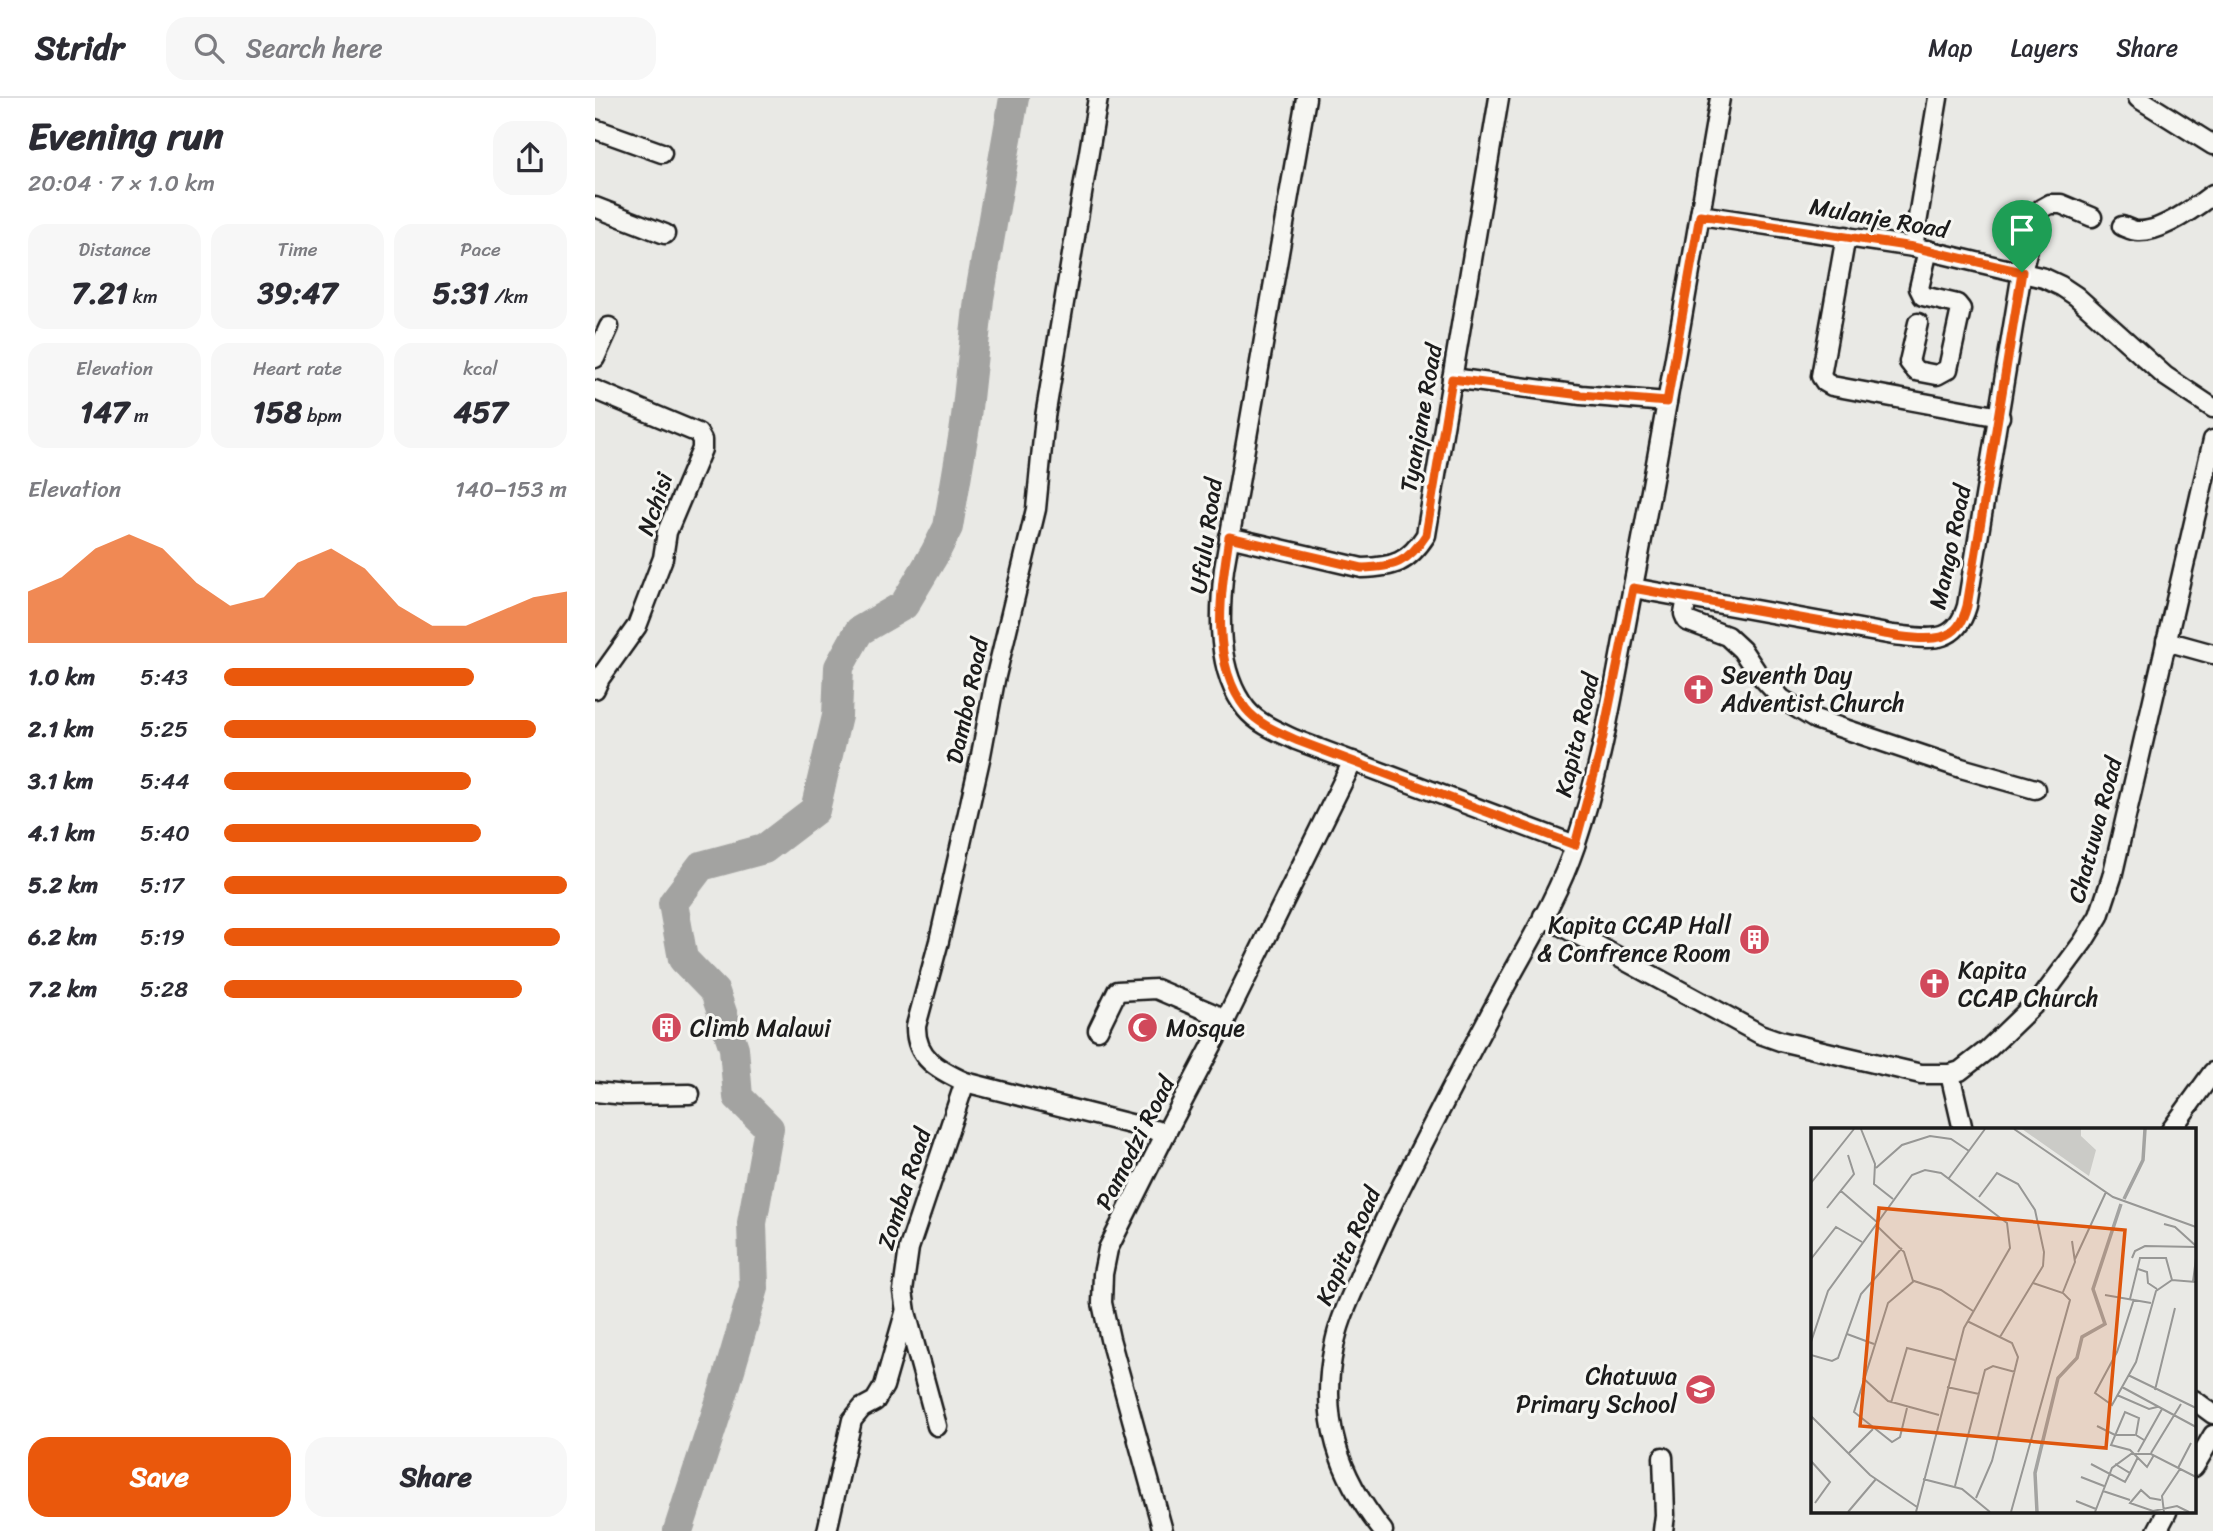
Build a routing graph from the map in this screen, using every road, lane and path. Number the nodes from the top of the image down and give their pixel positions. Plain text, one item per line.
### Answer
1 (1098, 98) edge
2 (1306, 98) edge
3 (1499, 98) edge
4 (1720, 98) edge
5 (1938, 98) edge
6 (2138, 98) edge
7 (595, 129) edge
8 (2213, 145) edge
9 (662, 153) dead end
10 (2213, 194) edge
11 (595, 207) edge
12 (1700, 215) junction
13 (2092, 217) dead end
14 (2122, 226) dead end
15 (665, 234) dead end
16 (1846, 236) junction
17 (1921, 248) junction
18 (2022, 272) junction
19 (1918, 323) dead end
20 (609, 327) dead end
21 (595, 358) edge
22 (1452, 379) junction
23 (595, 390) edge
24 (1667, 402) junction
25 (2213, 408) edge
26 (2000, 417) junction
27 (2213, 440) edge
28 (1229, 537) junction
29 (1633, 588) junction
30 (1687, 598) junction
31 (2166, 641) junction
32 (2213, 654) edge
33 (595, 689) edge
34 (1353, 761) junction
35 (2035, 789) dead end
36 (1575, 845) junction
37 (1543, 916) junction
38 (1226, 1019) junction
39 (1098, 1030) dead end
40 (2213, 1072) edge
41 (1951, 1074) junction
42 (965, 1082) junction
43 (595, 1092) edge
44 (690, 1094) dead end
45 (1963, 1128) edge
46 (2172, 1128) edge
47 (1166, 1133) junction
48 (906, 1312) junction
49 (2196, 1401) edge
50 (2213, 1414) edge
51 (937, 1426) dead end
52 (2213, 1436) edge
53 (1664, 1457) dead end
54 (2196, 1463) edge
55 (2166, 1514) edge
56 (827, 1531) edge
57 (1163, 1531) edge
58 (1383, 1531) edge
59 (1663, 1531) edge
60 (2157, 1531) edge

1 - 42 street, Dambo Road
2 - 28 street, Ufulu Road
3 - 22 street, Tyanjane Road
4 - 12 street, Kapita Road
5 - 17 street
6 - 8 street
7 - 9 street
10 - 14 street
11 - 15 street
12 - 16 street, Mulanje Road
12 - 24 street, Kapita Road
13 - 18 street, Mango Road
16 - 17 street, Mulanje Road
16 - 26 street
17 - 18 street, Mulanje Road
17 - 19 street
18 - 25 street, Mulanje Road
18 - 26 street, Mango Road
20 - 21 street
22 - 24 street
22 - 28 street, Tyanjane Road
23 - 33 street, Nchisi
24 - 29 street, Kapita Road
26 - 30 street, Mango Road
27 - 31 street, Chatuwa Road
28 - 34 street, Ufulu Road
29 - 30 street, Mango Road
29 - 36 street, Kapita Road
30 - 35 street
31 - 32 street
31 - 41 street, Chatuwa Road
34 - 36 street, Ufulu Road
34 - 38 street, Pamodzi Road
36 - 37 street, Kapita Road
37 - 41 street
37 - 58 street, Kapita Road
38 - 39 street
38 - 47 street, Pamodzi Road
40 - 46 street
41 - 45 street
42 - 47 street, Dambo Road
42 - 48 street, Zomba Road
43 - 44 street
47 - 57 street, Pamodzi Road
48 - 51 street, Zomba Road
48 - 56 street, Zomba Road
49 - 50 street
52 - 54 street
53 - 59 street
55 - 60 street

